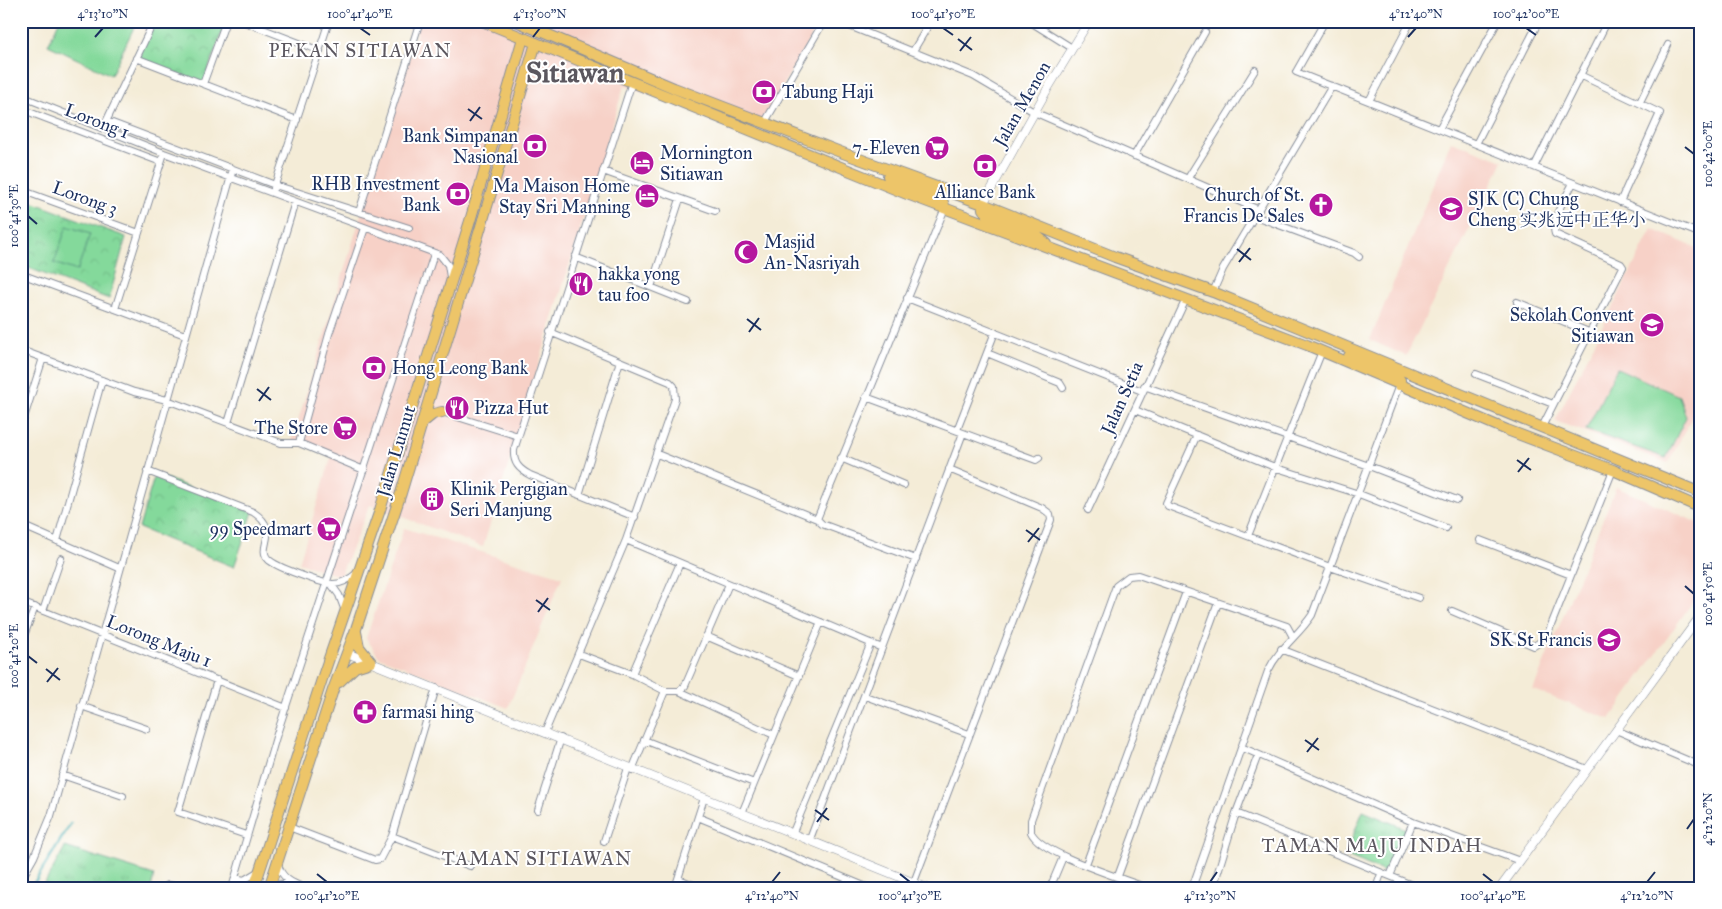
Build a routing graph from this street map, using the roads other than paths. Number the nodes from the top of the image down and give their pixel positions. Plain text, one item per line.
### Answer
1 (154, 21) edge
2 (226, 21) edge
3 (242, 21) edge
4 (329, 21) edge
5 (420, 21) edge
6 (482, 21) edge
7 (516, 21) edge
8 (548, 21) edge
9 (808, 21) edge
10 (837, 21) edge
11 (931, 21) edge
12 (1029, 21) edge
13 (1089, 21) edge
14 (1325, 21) edge
15 (1411, 21) edge
16 (1498, 21) edge
17 (1539, 21) edge
18 (530, 24) edge
19 (823, 24) edge
20 (1606, 24) dead end
21 (542, 31) junction
22 (1205, 32) dead end
23 (523, 38) junction
24 (536, 43) junction
25 (1668, 45) dead end
26 (1072, 48) junction
27 (320, 51) junction
28 (913, 52) junction
29 (136, 58) junction
30 (1255, 70) dead end
31 (1580, 75) junction
32 (632, 82) junction
33 (203, 84) junction
34 (1332, 86) junction
35 (21, 96) edge
36 (1369, 101) junction
37 (1640, 102) junction
38 (21, 109) edge
39 (1034, 112) junction
40 (297, 120) junction
41 (107, 121) junction
42 (765, 122) junction
43 (103, 129) junction
44 (1439, 129) junction
45 (1476, 144) junction
46 (164, 153) junction
47 (843, 153) junction
48 (1134, 156) junction
49 (161, 162) junction
50 (1534, 167) junction
51 (232, 169) junction
52 (603, 171) junction
53 (229, 177) junction
54 (1188, 178) junction
55 (1573, 183) junction
56 (275, 185) junction
57 (21, 190) edge
58 (272, 193) junction
59 (680, 199) junction
60 (295, 202) junction
61 (1620, 202) junction
62 (983, 204) junction
63 (945, 208) junction
64 (1259, 210) junction
65 (715, 211) dead end
66 (359, 212) junction
67 (1255, 216) junction
68 (364, 228) junction
69 (409, 228) dead end
70 (139, 233) junction
71 (1701, 234) edge
72 (1054, 250) junction
73 (434, 254) junction
74 (1358, 257) dead end
75 (575, 258) junction
76 (1115, 258) junction
77 (21, 274) edge
78 (450, 282) junction
79 (651, 288) junction
80 (1213, 292) junction
81 (907, 298) junction
82 (1186, 299) junction
83 (688, 302) dead end
84 (1516, 302) dead end
85 (115, 309) junction
86 (550, 332) junction
87 (996, 332) junction
88 (1590, 333) junction
89 (185, 335) junction
90 (1324, 338) junction
91 (1307, 345) junction
92 (21, 350) edge
93 (1322, 351) junction
94 (987, 353) junction
95 (43, 358) junction
96 (620, 361) junction
97 (1476, 374) dead end
98 (102, 380) junction
99 (1432, 381) junction
100 (1400, 385) junction
101 (1063, 388) dead end
102 (1143, 389) junction
103 (431, 393) junction
104 (866, 397) junction
105 (167, 400) junction
106 (1553, 404) junction
107 (1135, 410) junction
108 (442, 412) junction
109 (228, 423) junction
110 (422, 423) junction
111 (21, 427) edge
112 (1542, 427) junction
113 (1507, 430) junction
114 (960, 431) junction
115 (1196, 435) junction
116 (518, 436) junction
117 (1289, 437) junction
118 (299, 443) junction
119 (657, 454) junction
120 (841, 458) junction
121 (1039, 458) dead end
122 (1599, 464) junction
123 (1370, 466) junction
124 (1277, 468) junction
125 (408, 469) junction
126 (949, 469) junction
127 (364, 470) junction
128 (1613, 470) junction
129 (147, 471) junction
130 (904, 485) dead end
131 (386, 486) junction
132 (1701, 493) edge
133 (1358, 494) junction
134 (579, 495) junction
135 (1456, 500) dead end
136 (1701, 508) edge
137 (1088, 510) dead end
138 (394, 514) junction
139 (635, 517) junction
140 (817, 519) junction
141 (21, 525) edge
142 (1446, 528) dead end
143 (373, 533) junction
144 (1248, 536) junction
145 (626, 540) junction
146 (1480, 540) dead end
147 (57, 541) junction
148 (61, 558) dead end
149 (916, 559) junction
150 (680, 563) junction
151 (1330, 567) junction
152 (119, 568) junction
153 (360, 571) junction
154 (1571, 575) junction
155 (329, 584) junction
156 (729, 584) junction
157 (1186, 592) junction
158 (1419, 598) dead end
159 (21, 602) edge
160 (1218, 603) junction
161 (35, 607) junction
162 (43, 611) junction
163 (1452, 611) dead end
164 (346, 613) junction
165 (1701, 615) edge
166 (821, 622) junction
167 (341, 624) junction
168 (356, 629) junction
169 (101, 634) junction
170 (706, 636) junction
171 (1293, 637) junction
172 (21, 643) edge
173 (871, 643) junction
174 (882, 648) junction
175 (1281, 649) junction
176 (347, 653) junction
177 (579, 654) junction
178 (371, 662) junction
179 (324, 672) junction
180 (632, 674) junction
181 (799, 676) junction
182 (217, 680) junction
183 (436, 688) junction
184 (333, 690) junction
185 (665, 691) junction
186 (680, 691) junction
187 (864, 696) junction
188 (81, 706) junction
189 (286, 708) junction
190 (148, 729) dead end
191 (1616, 730) junction
192 (545, 732) junction
193 (970, 734) junction
194 (774, 735) junction
195 (561, 738) junction
196 (644, 740) junction
197 (1241, 747) junction
198 (1258, 755) junction
199 (1701, 766) edge
200 (630, 769) junction
201 (1587, 769) junction
202 (62, 775) junction
203 (754, 783) junction
204 (123, 796) dead end
205 (704, 798) junction
206 (538, 810) dead end
207 (742, 813) junction
208 (1236, 813) junction
209 (698, 817) junction
210 (1413, 822) junction
211 (289, 827) junction
212 (793, 832) junction
213 (246, 835) junction
214 (392, 836) junction
215 (810, 840) junction
216 (604, 841) dead end
217 (1063, 856) junction
218 (21, 861) edge
219 (1520, 861) junction
220 (278, 863) junction
221 (30, 864) junction
222 (1086, 864) junction
223 (470, 866) dead end
224 (260, 870) junction
225 (1382, 874) junction
226 (1118, 876) junction
227 (1390, 876) junction
228 (235, 878) junction
229 (678, 878) junction
230 (21, 880) edge
231 (914, 882) junction
232 (296, 884) junction
233 (164, 888) edge
234 (188, 888) edge
235 (232, 888) edge
236 (254, 888) edge
237 (270, 888) edge
238 (305, 888) edge
239 (676, 888) edge
240 (701, 888) edge
241 (869, 888) edge
242 (927, 888) edge
243 (1050, 888) edge
244 (1146, 888) edge
245 (1192, 888) edge
246 (1213, 888) edge
247 (1376, 888) edge
248 (1419, 888) edge
249 (1500, 888) edge

1 - 29 street
2 - 33 street
3 - 27 street
4 - 27 street
5 - 66 street
6 - 23 main road
7 - 18 main road
8 - 21 main road, Jalan Lumut
9 - 19 street
10 - 28 street
11 - 28 street
12 - 26 street
13 - 26 street, Jalan Menon
14 - 34 street
15 - 36 street
16 - 44 street
17 - 45 street
18 - 21 main road
18 - 23 main road, Jalan Lumut
19 - 42 street
20 - 31 street
21 - 24 main road, Jalan Lumut
21 - 42 main road
22 - 48 street
23 - 24 main road
23 - 78 main road, Jalan Lumut
24 - 32 main road
24 - 103 main road, Jalan Lumut
25 - 37 street
26 - 39 street, Jalan Menon
27 - 40 street
28 - 39 street
29 - 33 street
29 - 41 street
30 - 54 street
31 - 37 street
31 - 50 street
32 - 52 street
32 - 63 main road
33 - 40 street
34 - 36 street
34 - 64 street
35 - 43 street
36 - 44 street
37 - 61 street
38 - 49 street, Lorong 1
39 - 48 street
39 - 62 street, Jalan Menon
40 - 56 street
41 - 43 street
41 - 51 street
42 - 47 main road
43 - 46 street
44 - 45 street
45 - 50 street
46 - 49 street
46 - 53 street
47 - 62 main road
47 - 63 main road
48 - 54 street
49 - 70 street
50 - 55 street
51 - 53 street
51 - 56 street
52 - 59 street
52 - 75 street
53 - 58 street
53 - 89 street
54 - 64 street
55 - 61 street
55 - 88 street
56 - 58 street
56 - 66 street
57 - 70 street, Lorong 3
58 - 60 street
59 - 65 street
59 - 79 street
60 - 68 street
60 - 109 street
61 - 71 street
62 - 72 main road
62 - 76 main road
63 - 72 main road
63 - 81 street
64 - 67 street
66 - 69 street
67 - 74 street
67 - 80 street
68 - 73 street
68 - 118 street
70 - 85 street
72 - 82 main road
73 - 78 street
73 - 127 street
75 - 79 street
75 - 86 street
76 - 80 main road
76 - 82 main road
77 - 85 street
78 - 131 main road, Jalan Lumut
79 - 83 street
80 - 90 main road
80 - 91 main road
81 - 87 street
81 - 104 street
82 - 91 main road
82 - 102 street, Jalan Setia
84 - 88 street
85 - 89 street
86 - 96 street
86 - 116 street
87 - 94 street
87 - 102 street
88 - 106 street
89 - 105 street
90 - 99 main road
90 - 100 main road
91 - 93 main road
92 - 95 street
93 - 100 main road
93 - 117 street
94 - 101 street
94 - 114 street
95 - 98 street
95 - 111 street
96 - 119 street
96 - 134 street
97 - 106 street
98 - 105 street
98 - 147 street
99 - 112 main road
99 - 113 main road
100 - 113 main road
100 - 123 street
102 - 107 street, Jalan Setia
102 - 117 street
103 - 108 main road
103 - 110 main road, Jalan Lumut
104 - 114 street
104 - 120 street
105 - 109 street
105 - 129 street
106 - 112 street
107 - 115 street
107 - 137 street, Jalan Setia
108 - 110 main road
108 - 116 street
109 - 118 street
110 - 125 main road, Jalan Lumut
112 - 122 main road
112 - 132 main road
113 - 122 main road
114 - 121 street
114 - 126 street
115 - 124 street
115 - 144 street
116 - 134 street
117 - 123 street
117 - 124 street
118 - 127 street
119 - 139 street
119 - 140 street
120 - 130 street
120 - 140 street
122 - 128 main road
123 - 133 street
123 - 135 street
124 - 133 street
124 - 144 street
125 - 131 main road
125 - 138 main road, Jalan Lumut
126 - 149 street
126 - 193 street
127 - 155 street
128 - 136 main road
128 - 154 street
129 - 152 street
129 - 155 street
131 - 143 main road, Jalan Lumut
133 - 142 street
133 - 151 street
134 - 139 street
138 - 143 main road
138 - 168 main road, Jalan Lumut
139 - 145 street
140 - 149 street
141 - 147 street
143 - 153 main road, Jalan Lumut
144 - 151 street
145 - 150 street
145 - 177 street
146 - 154 street
147 - 152 street
148 - 162 street
149 - 174 street
150 - 156 street
150 - 180 street
151 - 158 street
151 - 171 street
152 - 169 street
153 - 155 street
153 - 164 main road, Jalan Lumut
154 - 163 street
155 - 164 street
155 - 189 street
156 - 166 street
156 - 170 street
157 - 160 street
157 - 217 street
157 - 222 street
159 - 161 street, Lorong Maju 1
160 - 171 street
160 - 226 street
161 - 162 street, Lorong Maju 1
161 - 172 street
162 - 169 street, Lorong Maju 1
164 - 167 main road, Jalan Lumut
165 - 191 street
166 - 173 street
166 - 181 street
167 - 176 main road
167 - 179 main road, Jalan Lumut
168 - 176 main road, Jalan Lumut
168 - 178 main road
169 - 182 street, Lorong Maju 1
169 - 188 street
170 - 181 street
170 - 186 street
171 - 175 street
173 - 174 street
173 - 212 street
174 - 187 street
175 - 197 street
175 - 201 street
176 - 178 street
176 - 179 main road
176 - 184 main road, Jalan Lumut
177 - 180 street
177 - 192 street
178 - 183 street
178 - 184 main road
179 - 224 main road, Jalan Lumut
180 - 185 street
181 - 194 street
182 - 189 street, Lorong Maju 1
182 - 213 street
183 - 192 street
183 - 214 street
184 - 211 main road, Jalan Lumut
185 - 186 street
185 - 196 street
186 - 194 street
187 - 193 street
187 - 215 street
188 - 190 street
188 - 202 street
189 - 213 street
191 - 199 street
191 - 201 street
192 - 195 street
193 - 231 street
194 - 203 street
195 - 200 street
195 - 206 street
196 - 200 street
196 - 203 street
197 - 198 street
197 - 245 street
198 - 208 street
198 - 210 street
200 - 205 street
200 - 216 street
201 - 219 street
202 - 204 street
202 - 221 street
203 - 207 street
205 - 207 street
205 - 209 street
207 - 212 street
208 - 225 street
208 - 246 street
209 - 229 street
209 - 241 street
210 - 219 street
210 - 227 street
211 - 214 street
211 - 220 main road, Jalan Lumut
212 - 215 street
213 - 228 street
214 - 223 street
215 - 231 street
217 - 222 street
217 - 243 street
218 - 221 street
219 - 249 street
220 - 232 street
220 - 237 main road, Jalan Lumut
221 - 230 street
222 - 226 street
224 - 228 street
224 - 236 main road, Jalan Lumut
225 - 227 street
225 - 247 street
226 - 244 street
227 - 248 street
228 - 235 street
229 - 239 street
229 - 240 street
231 - 242 street
232 - 237 street
232 - 238 street
233 - 234 street

